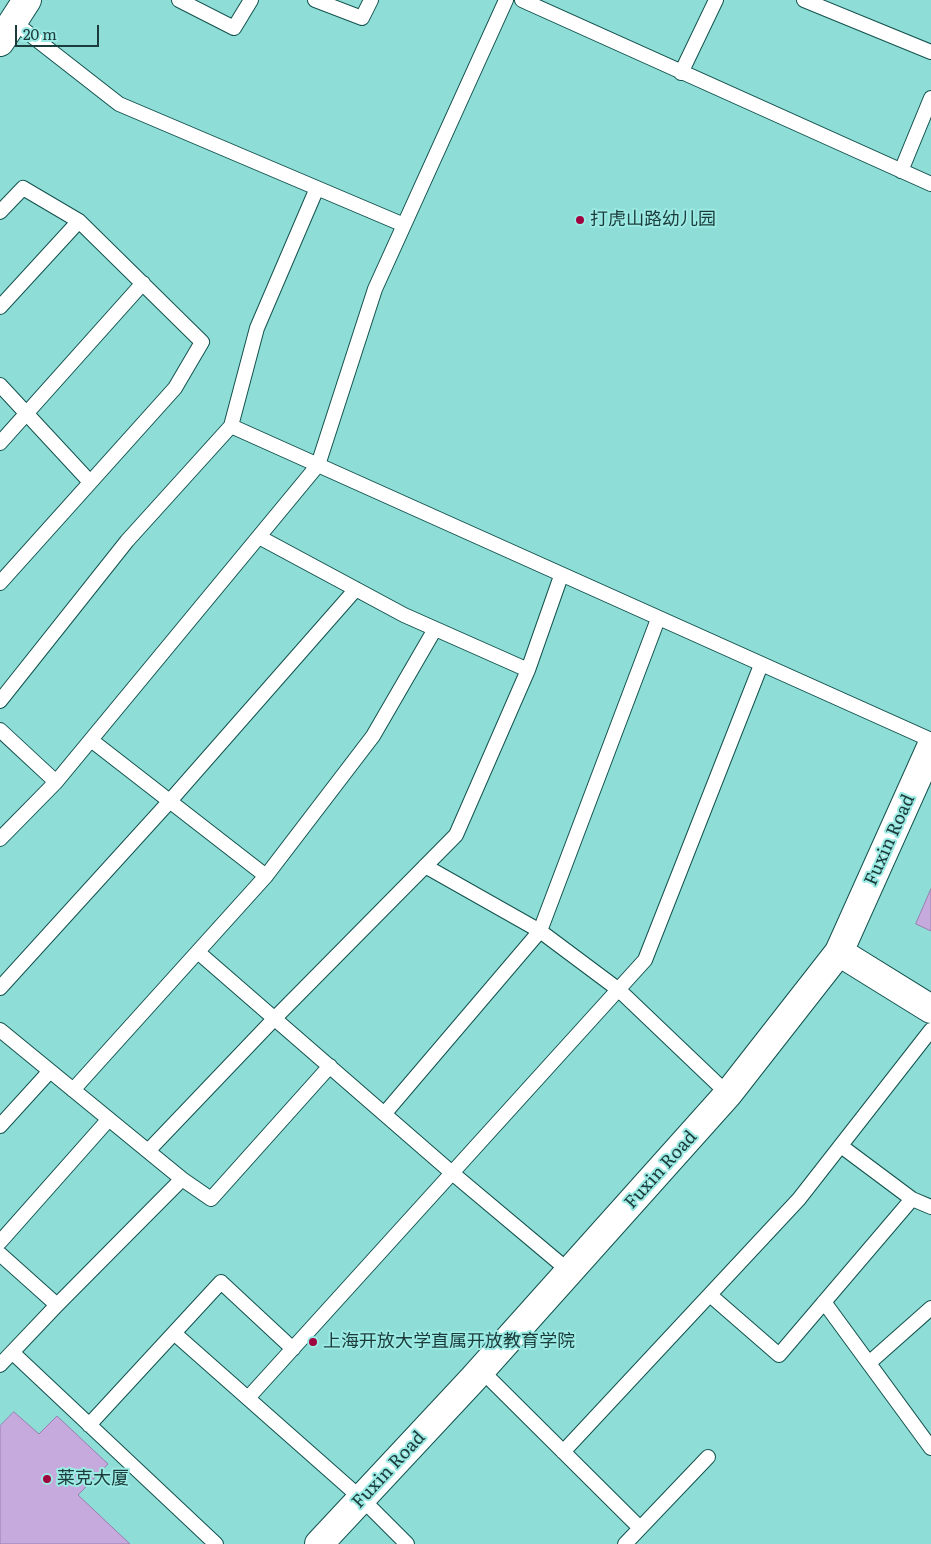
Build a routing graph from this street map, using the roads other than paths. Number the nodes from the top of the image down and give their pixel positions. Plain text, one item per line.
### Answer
1 (179, 0) edge
2 (251, 0) edge
3 (315, 0) edge
4 (371, 0) edge
5 (506, 0) edge
6 (522, 0) edge
7 (716, 0) edge
8 (804, 0) edge
9 (14, 21) edge
10 (931, 52) edge
11 (681, 73) junction
12 (931, 98) edge
13 (901, 171) junction
14 (931, 184) edge
15 (317, 188) junction
16 (0, 212) edge
17 (78, 221) junction
18 (404, 225) junction
19 (143, 283) junction
20 (0, 307) edge
21 (0, 385) edge
22 (26, 414) junction
23 (231, 426) junction
24 (0, 443) edge
25 (318, 465) junction
26 (90, 482) junction
27 (259, 537) junction
28 (561, 576) junction
29 (0, 581) edge
30 (356, 589) junction
31 (658, 619) junction
32 (434, 628) junction
33 (761, 665) junction
34 (528, 670) junction
35 (0, 701) edge
36 (0, 730) edge
37 (91, 740) junction
38 (931, 740) edge
39 (931, 747) edge
40 (56, 782) junction
41 (169, 802) junction
42 (0, 839) edge
43 (425, 866) junction
44 (266, 876) junction
45 (540, 931) junction
46 (839, 952) junction
47 (199, 953) junction
48 (0, 988) edge
49 (619, 990) junction
50 (931, 1009) edge
51 (275, 1018) junction
52 (0, 1030) edge
53 (931, 1030) edge
54 (330, 1066) junction
55 (50, 1071) junction
56 (73, 1090) junction
57 (728, 1094) junction
58 (385, 1113) junction
59 (109, 1119) junction
60 (0, 1126) edge
61 (841, 1146) junction
62 (148, 1151) junction
63 (451, 1172) junction
64 (182, 1179) junction
65 (912, 1199) junction
66 (931, 1207) edge
67 (0, 1242) edge
68 (0, 1254) edge
69 (570, 1271) junction
70 (710, 1295) junction
71 (824, 1302) junction
72 (57, 1305) junction
73 (931, 1308) edge
74 (174, 1333) junction
75 (293, 1349) junction
76 (13, 1353) junction
77 (869, 1363) junction
78 (0, 1365) edge
79 (481, 1370) junction
80 (248, 1398) junction
81 (89, 1425) junction
82 (931, 1448) edge
83 (563, 1452) junction
84 (708, 1457) dead end
85 (363, 1500) junction
86 (640, 1528) junction
87 (216, 1544) edge
88 (319, 1544) edge
89 (407, 1544) edge
90 (625, 1544) edge

1 - 2 lane
3 - 4 lane
5 - 18 lane
6 - 11 lane
7 - 11 lane
8 - 10 lane
9 - 15 lane
11 - 13 lane
12 - 13 lane
13 - 14 lane
15 - 18 lane
15 - 23 lane
16 - 17 lane
17 - 19 lane
17 - 20 lane
18 - 25 lane
19 - 22 lane
19 - 26 lane
21 - 22 lane
22 - 24 lane
22 - 26 lane
23 - 25 lane
23 - 35 lane
25 - 27 lane
25 - 28 lane
26 - 29 lane
27 - 30 lane
27 - 37 lane
28 - 31 lane
28 - 34 lane
30 - 32 lane
30 - 41 lane
31 - 33 lane
31 - 45 lane
32 - 34 lane
32 - 44 lane
33 - 38 lane
33 - 49 lane
34 - 43 lane
36 - 40 lane
37 - 40 lane
37 - 41 lane
39 - 46 street, Fuxin Road
40 - 42 lane
41 - 44 lane
41 - 48 lane
43 - 45 lane
43 - 51 lane
44 - 47 lane
45 - 49 lane
45 - 58 lane
46 - 50 street
46 - 57 street, Fuxin Road
47 - 51 lane
47 - 56 lane
49 - 57 lane
49 - 63 lane
51 - 54 lane
51 - 62 lane
52 - 55 lane
53 - 61 lane
54 - 58 lane
54 - 64 lane
55 - 56 lane
55 - 60 lane
56 - 59 lane
57 - 69 street, Fuxin Road
58 - 63 lane
59 - 62 lane
59 - 67 lane
61 - 65 lane
61 - 70 lane
62 - 64 lane
63 - 69 lane
63 - 75 lane
64 - 72 lane
65 - 66 lane
65 - 71 lane
68 - 72 lane
69 - 79 street, Fuxin Road
70 - 71 lane
70 - 83 lane
71 - 77 lane
72 - 76 lane
73 - 77 lane
74 - 75 lane
74 - 80 lane
74 - 81 lane
75 - 80 lane
76 - 78 lane
76 - 81 lane
77 - 82 lane
79 - 83 lane
79 - 85 street, Fuxin Road
80 - 85 lane
81 - 87 lane
83 - 86 lane
84 - 86 lane
85 - 88 street, Fuxin Road
85 - 89 lane
86 - 90 lane

